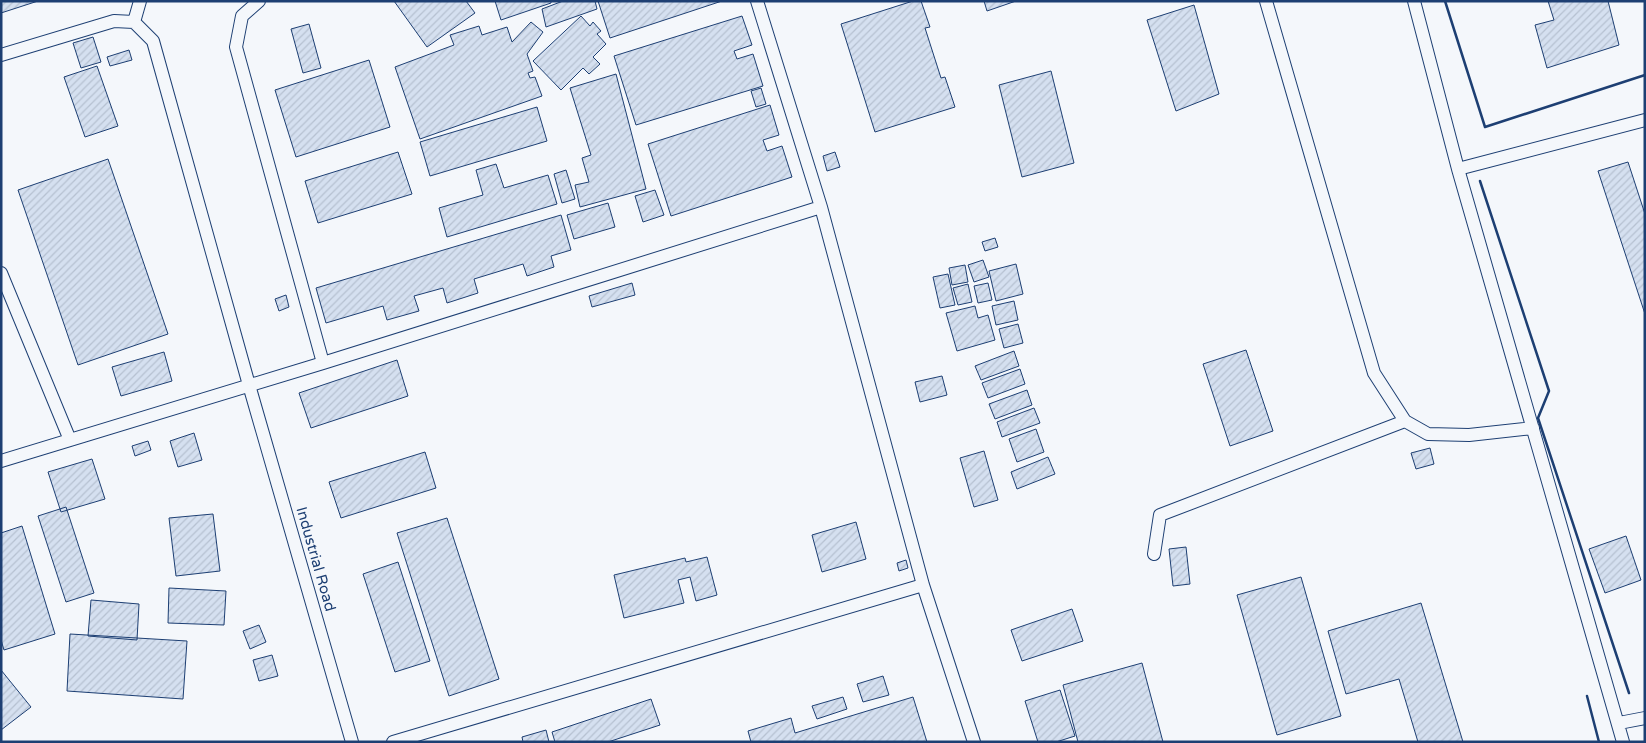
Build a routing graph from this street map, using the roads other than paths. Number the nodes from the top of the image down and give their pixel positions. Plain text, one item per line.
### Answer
1 (140, 1) edge
2 (259, 1) edge
3 (757, 1) edge
4 (1266, 1) edge
5 (1414, 1) edge
6 (134, 22) junction
7 (1, 55) edge
8 (1645, 120) edge
9 (1458, 169) junction
10 (821, 207) junction
11 (1, 273) edge
12 (323, 363) junction
13 (249, 386) junction
14 (1405, 421) junction
15 (1533, 428) junction
16 (70, 440) junction
17 (1, 461) edge
18 (1154, 554) dead end
19 (924, 584) junction
20 (1645, 718) edge
21 (1619, 723) junction
22 (352, 742) edge
23 (393, 742) edge
24 (974, 742) edge
25 (1624, 742) edge

1 - 6 lane
2 - 12 lane
3 - 10 lane
4 - 14 lane
5 - 9 lane
6 - 7 lane
6 - 13 lane, Industrial Road
8 - 9 lane
9 - 15 lane
10 - 12 lane
10 - 19 lane
11 - 16 lane
12 - 13 lane
13 - 16 lane
13 - 22 lane, Industrial Road
14 - 15 lane
14 - 18 lane
15 - 21 lane
16 - 17 lane
19 - 23 lane
19 - 24 lane
20 - 21 lane
21 - 25 lane

